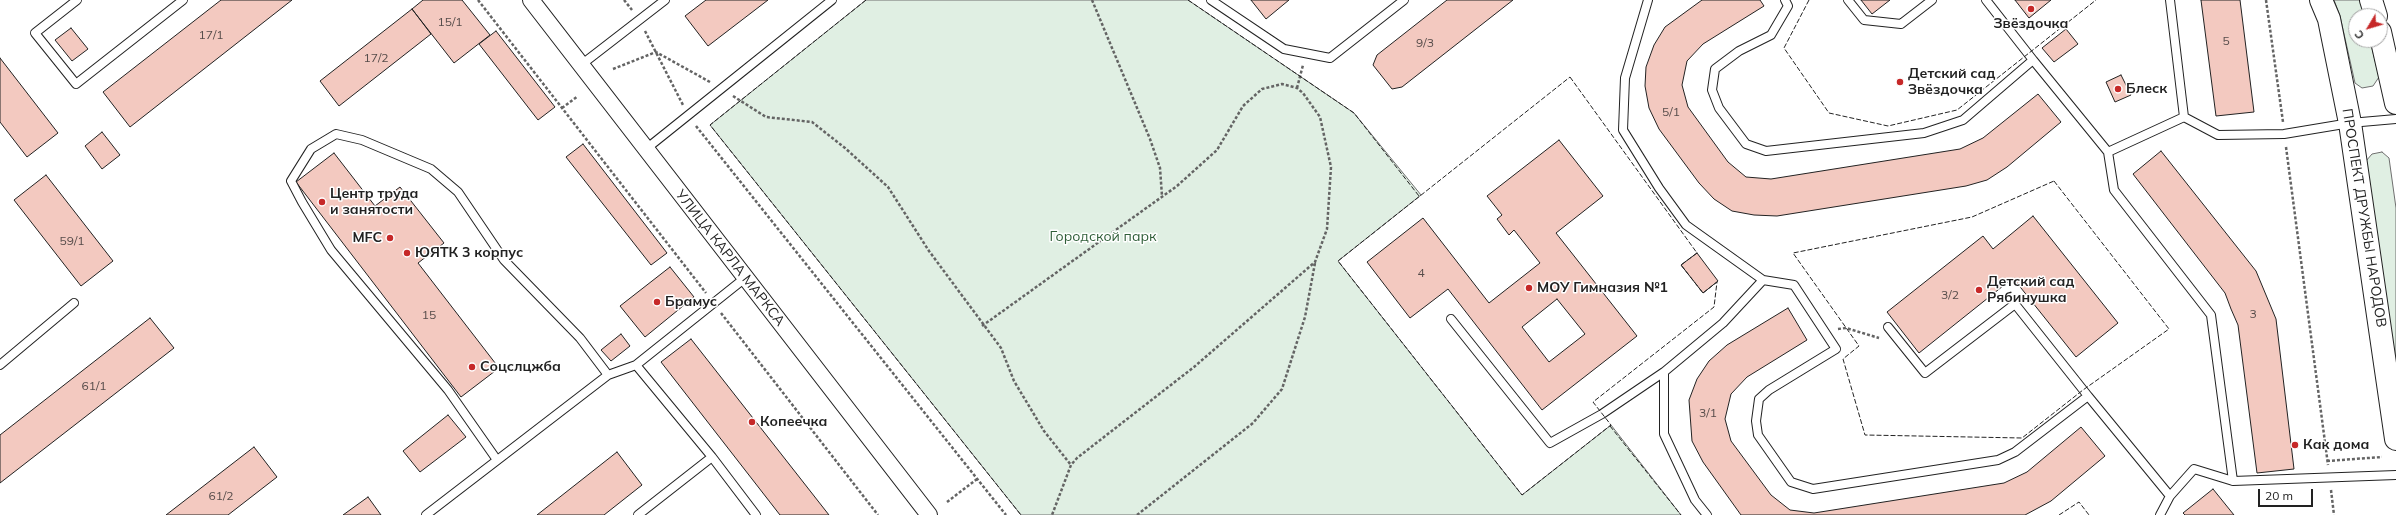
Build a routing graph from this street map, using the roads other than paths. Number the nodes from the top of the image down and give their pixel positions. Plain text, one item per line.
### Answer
1 (77, 0) edge
2 (183, 0) edge
3 (531, 0) edge
4 (665, 0) edge
5 (832, 0) edge
6 (1211, 0) edge
7 (1404, 0) edge
8 (1648, 0) edge
9 (1785, 0) edge
10 (1848, 0) edge
11 (1932, 0) edge
12 (1986, 0) edge
13 (2170, 0) edge
14 (2321, 0) edge
15 (2384, 48) edge
16 (2033, 60) junction
17 (581, 65) junction
18 (2396, 103) edge
19 (2184, 117) junction
20 (2396, 119) edge
21 (2350, 123) junction
22 (646, 149) junction
23 (2108, 152) junction
24 (745, 278) junction
25 (1763, 280) junction
26 (74, 303) dead end
27 (1451, 319) dead end
28 (1888, 327) dead end
29 (0, 365) edge
30 (636, 365) junction
31 (1664, 372) junction
32 (608, 374) junction
33 (2088, 396) junction
34 (2396, 438) edge
35 (712, 458) junction
36 (498, 460) junction
37 (2396, 475) edge
38 (2233, 481) junction
39 (2170, 496) junction
40 (426, 515) edge
41 (638, 515) edge
42 (756, 515) edge
43 (929, 515) edge
44 (1707, 515) edge
45 (2160, 515) edge

1 - 2 lane
3 - 17 street, УЛИЦА КАРЛА МАРКСА
4 - 17 lane
5 - 22 lane
6 - 7 lane
8 - 25 lane
9 - 16 lane
10 - 11 lane
12 - 16 lane
13 - 19 lane
14 - 21 street, ПРОСПЕКТ ДРУЖБЫ НАРОДОВ
15 - 18 street
16 - 23 lane
17 - 22 street, УЛИЦА КАРЛА МАРКСА
19 - 21 lane
19 - 23 lane
20 - 21 lane
21 - 34 street, ПРОСПЕКТ ДРУЖБЫ НАРОДОВ
22 - 24 street, УЛИЦА КАРЛА МАРКСА
23 - 38 lane
24 - 30 lane
24 - 43 street, УЛИЦА КАРЛА МАРКСА
25 - 31 lane
25 - 33 lane
26 - 29 lane
27 - 31 lane
28 - 33 lane
30 - 32 lane
30 - 35 lane
31 - 44 lane
32 - 36 lane
32 - 36 lane
33 - 39 lane
35 - 41 lane
35 - 42 lane
36 - 40 lane
37 - 38 lane
38 - 39 lane
39 - 45 lane

